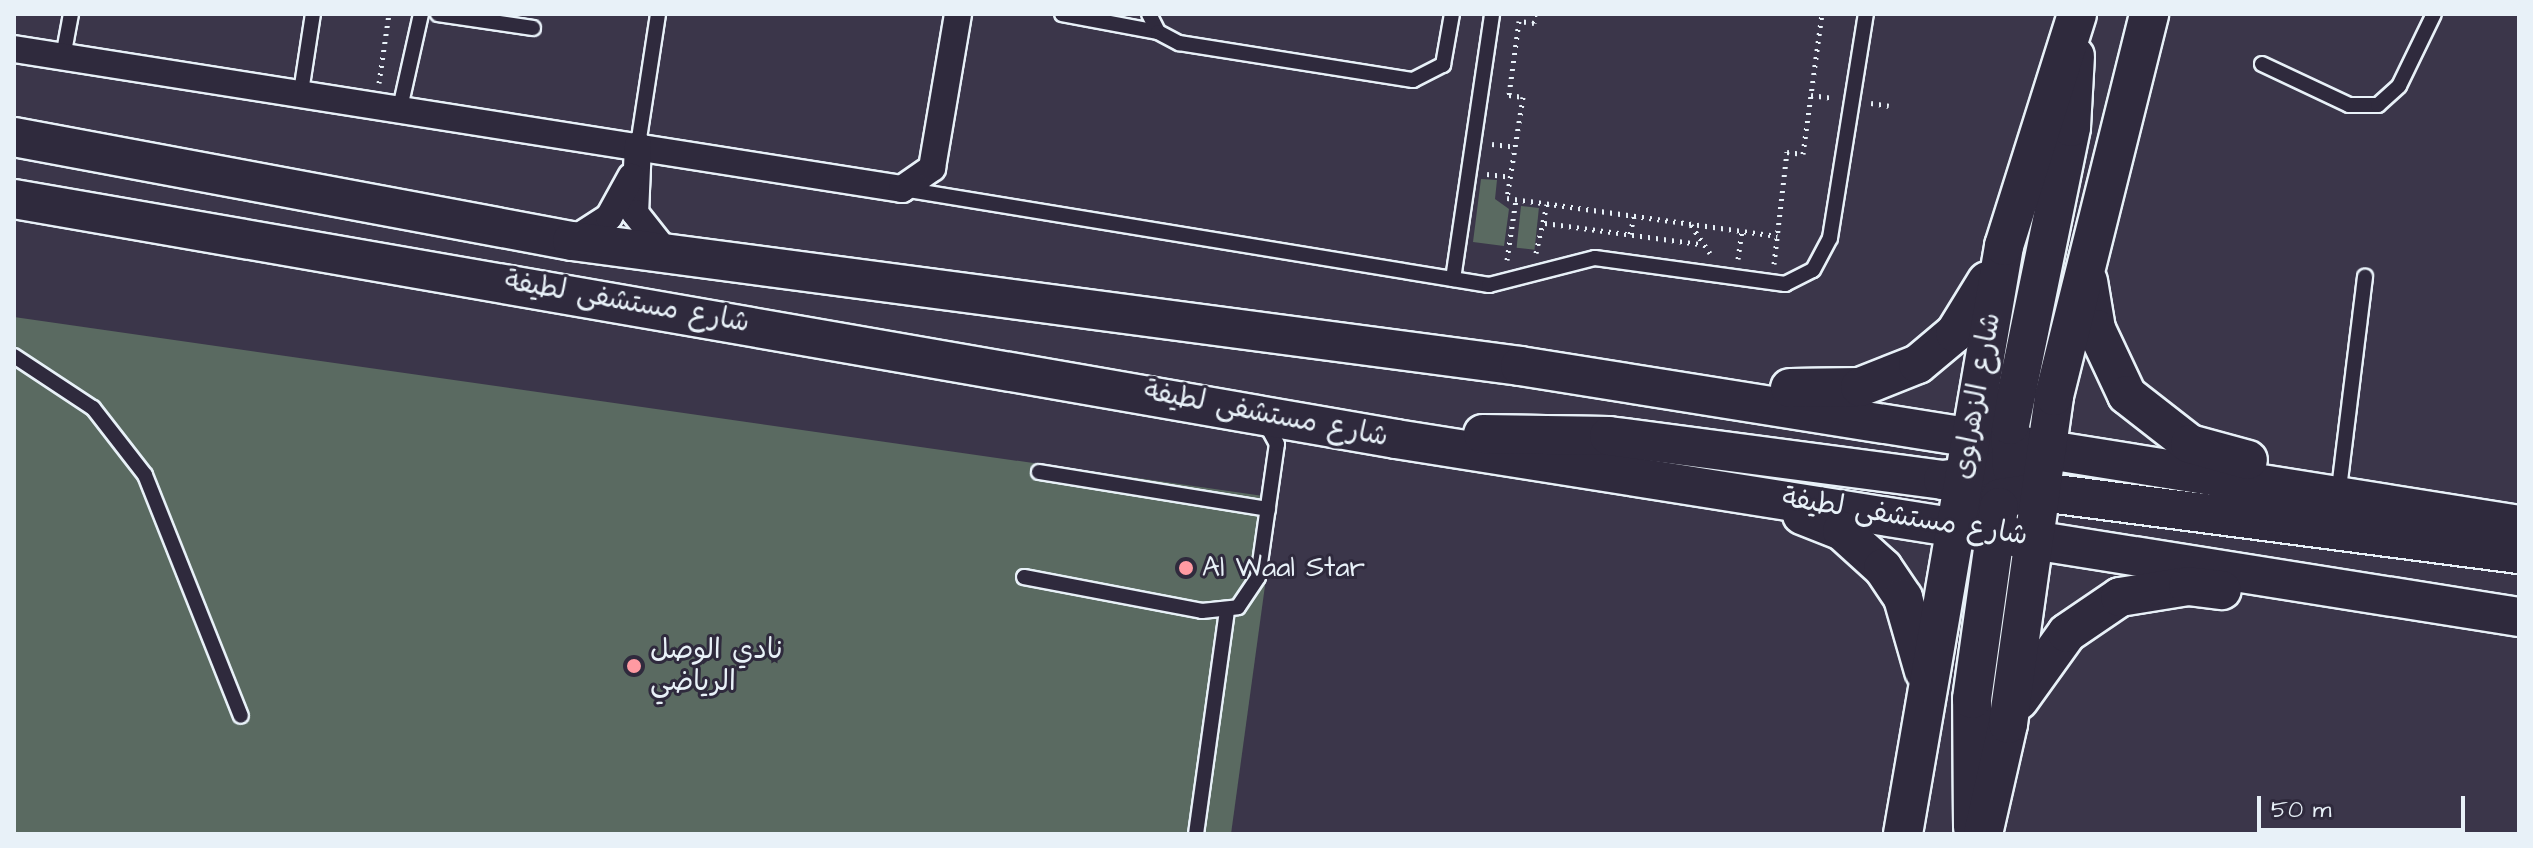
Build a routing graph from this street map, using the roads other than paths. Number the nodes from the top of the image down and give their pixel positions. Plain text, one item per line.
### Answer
1 (71, 14) edge
2 (313, 14) edge
3 (421, 14) edge
4 (438, 14) edge
5 (658, 14) edge
6 (958, 14) edge
7 (1062, 14) edge
8 (1149, 14) edge
9 (1452, 14) edge
10 (1492, 14) edge
11 (1866, 14) edge
12 (2149, 14) edge
13 (2434, 14) edge
14 (2076, 16) edge
15 (533, 28) dead end
16 (1158, 32) junction
17 (14, 49) edge
18 (63, 57) junction
19 (2262, 64) dead end
20 (301, 92) junction
21 (388, 106) junction
22 (14, 137) edge
23 (638, 145) junction
24 (633, 174) junction
25 (902, 189) junction
26 (14, 199) edge
27 (572, 241) junction
28 (2004, 246) junction
29 (2088, 251) junction
30 (668, 255) junction
31 (2365, 277) dead end
32 (1453, 279) junction
33 (14, 356) edge
34 (1698, 393) junction
35 (1280, 428) junction
36 (1969, 438) junction
37 (1396, 439) junction
38 (2047, 448) junction
39 (1039, 472) dead end
40 (2004, 484) junction
41 (1745, 492) junction
42 (2338, 497) junction
43 (1268, 509) junction
44 (1955, 525) junction
45 (2519, 525) edge
46 (2035, 538) junction
47 (2519, 554) edge
48 (1024, 577) dead end
49 (2327, 587) junction
50 (1227, 612) junction
51 (2519, 617) edge
52 (1927, 705) junction
53 (241, 716) dead end
54 (2008, 724) junction
55 (1196, 834) edge
56 (1903, 834) edge
57 (1974, 834) edge
58 (1983, 834) edge

1 - 18 lane
2 - 20 lane
3 - 21 lane
4 - 15 lane
5 - 23 lane
6 - 25 street
7 - 16 lane
8 - 16 lane
9 - 16 lane
10 - 32 lane
11 - 32 lane
12 - 29 main road
13 - 19 lane
14 - 28 main road, شارع الزهراوى
14 - 40 main road
17 - 18 street
18 - 20 street
20 - 21 street
21 - 23 street
22 - 27 main road, شارع مستشفى لطيفة
23 - 24 street
23 - 25 street
24 - 27 street
24 - 30 street
25 - 32 lane
26 - 35 main road, شارع مستشفى لطيفة
27 - 30 main road, شارع مستشفى لطيفة
28 - 34 main road
28 - 36 main road, شارع الزهراوى
29 - 38 main road
29 - 42 main road
30 - 34 main road, شارع مستشفى لطيفة
31 - 42 lane
33 - 53 lane
34 - 36 main road, شارع مستشفى لطيفة
35 - 37 main road, شارع مستشفى لطيفة
35 - 43 lane
36 - 40 main road
37 - 40 main road
37 - 41 main road, شارع مستشفى لطيفة
38 - 40 main road
38 - 42 main road
39 - 43 lane
40 - 44 main road
40 - 46 main road
40 - 47 main road
40 - 57 main road
41 - 44 main road, شارع مستشفى لطيفة
41 - 52 main road
42 - 45 main road
43 - 50 lane
44 - 52 main road
46 - 49 main road, شارع مستشفى لطيفة
46 - 54 main road
48 - 50 lane
49 - 51 main road, شارع مستشفى لطيفة
49 - 54 main road
50 - 55 lane
52 - 56 main road
54 - 58 main road

